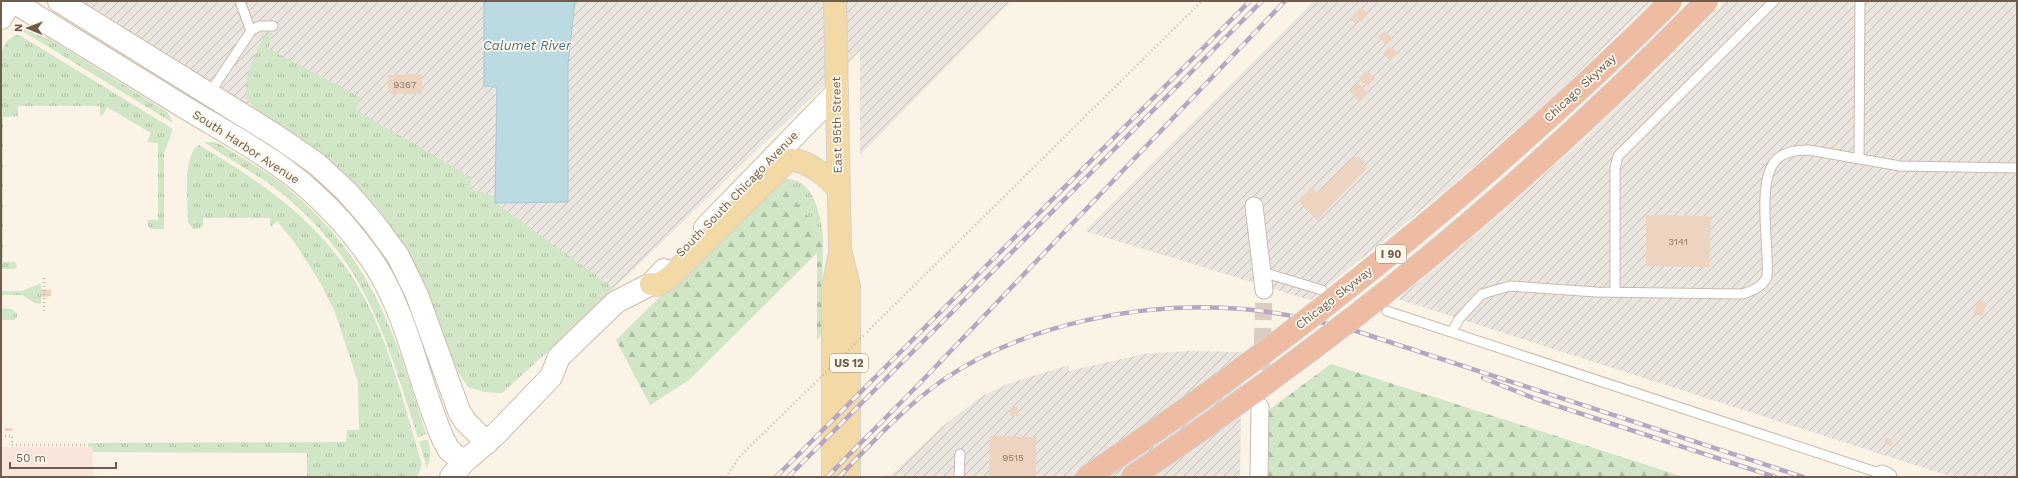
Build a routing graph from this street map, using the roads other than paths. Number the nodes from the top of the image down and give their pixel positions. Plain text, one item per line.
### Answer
1 (12, 1) edge
2 (59, 1) edge
3 (835, 1) edge
4 (1670, 1) edge
5 (1707, 1) edge
6 (1774, 1) edge
7 (1860, 1) edge
8 (241, 4) dead end
9 (1, 18) edge
10 (273, 26) dead end
11 (251, 31) junction
12 (837, 92) junction
13 (209, 94) junction
14 (1859, 159) junction
15 (2017, 168) edge
16 (839, 192) junction
17 (1254, 206) dead end
18 (840, 250) junction
19 (1262, 272) junction
20 (643, 288) junction
21 (1264, 290) tunnel mouth
22 (1322, 290) dead end
23 (1615, 292) junction
24 (1387, 311) dead end
25 (1452, 332) junction
26 (1260, 407) tunnel mouth
27 (487, 443) junction
28 (960, 454) dead end
29 (457, 470) edge
30 (1885, 476) edge
31 (833, 477) edge
32 (849, 477) edge
33 (959, 477) edge
34 (1087, 477) edge
35 (1132, 477) edge
36 (1259, 477) edge

1 - 9 main road
1 - 29 main road, South Harbor Avenue
2 - 13 main road, South Harbor Avenue
3 - 12 main road, East 95th Street / US 12
4 - 34 highway, Chicago Skyway / I 90, bridge
5 - 35 highway, I 90, bridge
6 - 23 lane
7 - 14 lane
8 - 11 lane
10 - 11 lane
11 - 13 lane
12 - 16 main road, East 95th Street / US 12
12 - 20 main road, South South Chicago Avenue
13 - 27 main road, South Harbor Avenue
14 - 15 lane
14 - 23 lane
16 - 18 main road, East 95th Street / US 12
16 - 20 main road
17 - 19 street
18 - 31 main road, East 95th Street / US 12
18 - 32 main road, East 95th Street / US 12
19 - 21 street
19 - 22 lane
20 - 27 main road, South South Chicago Avenue
23 - 25 lane
24 - 25 lane
25 - 30 lane
26 - 36 street
27 - 29 main road, South South Chicago Avenue
28 - 33 lane

